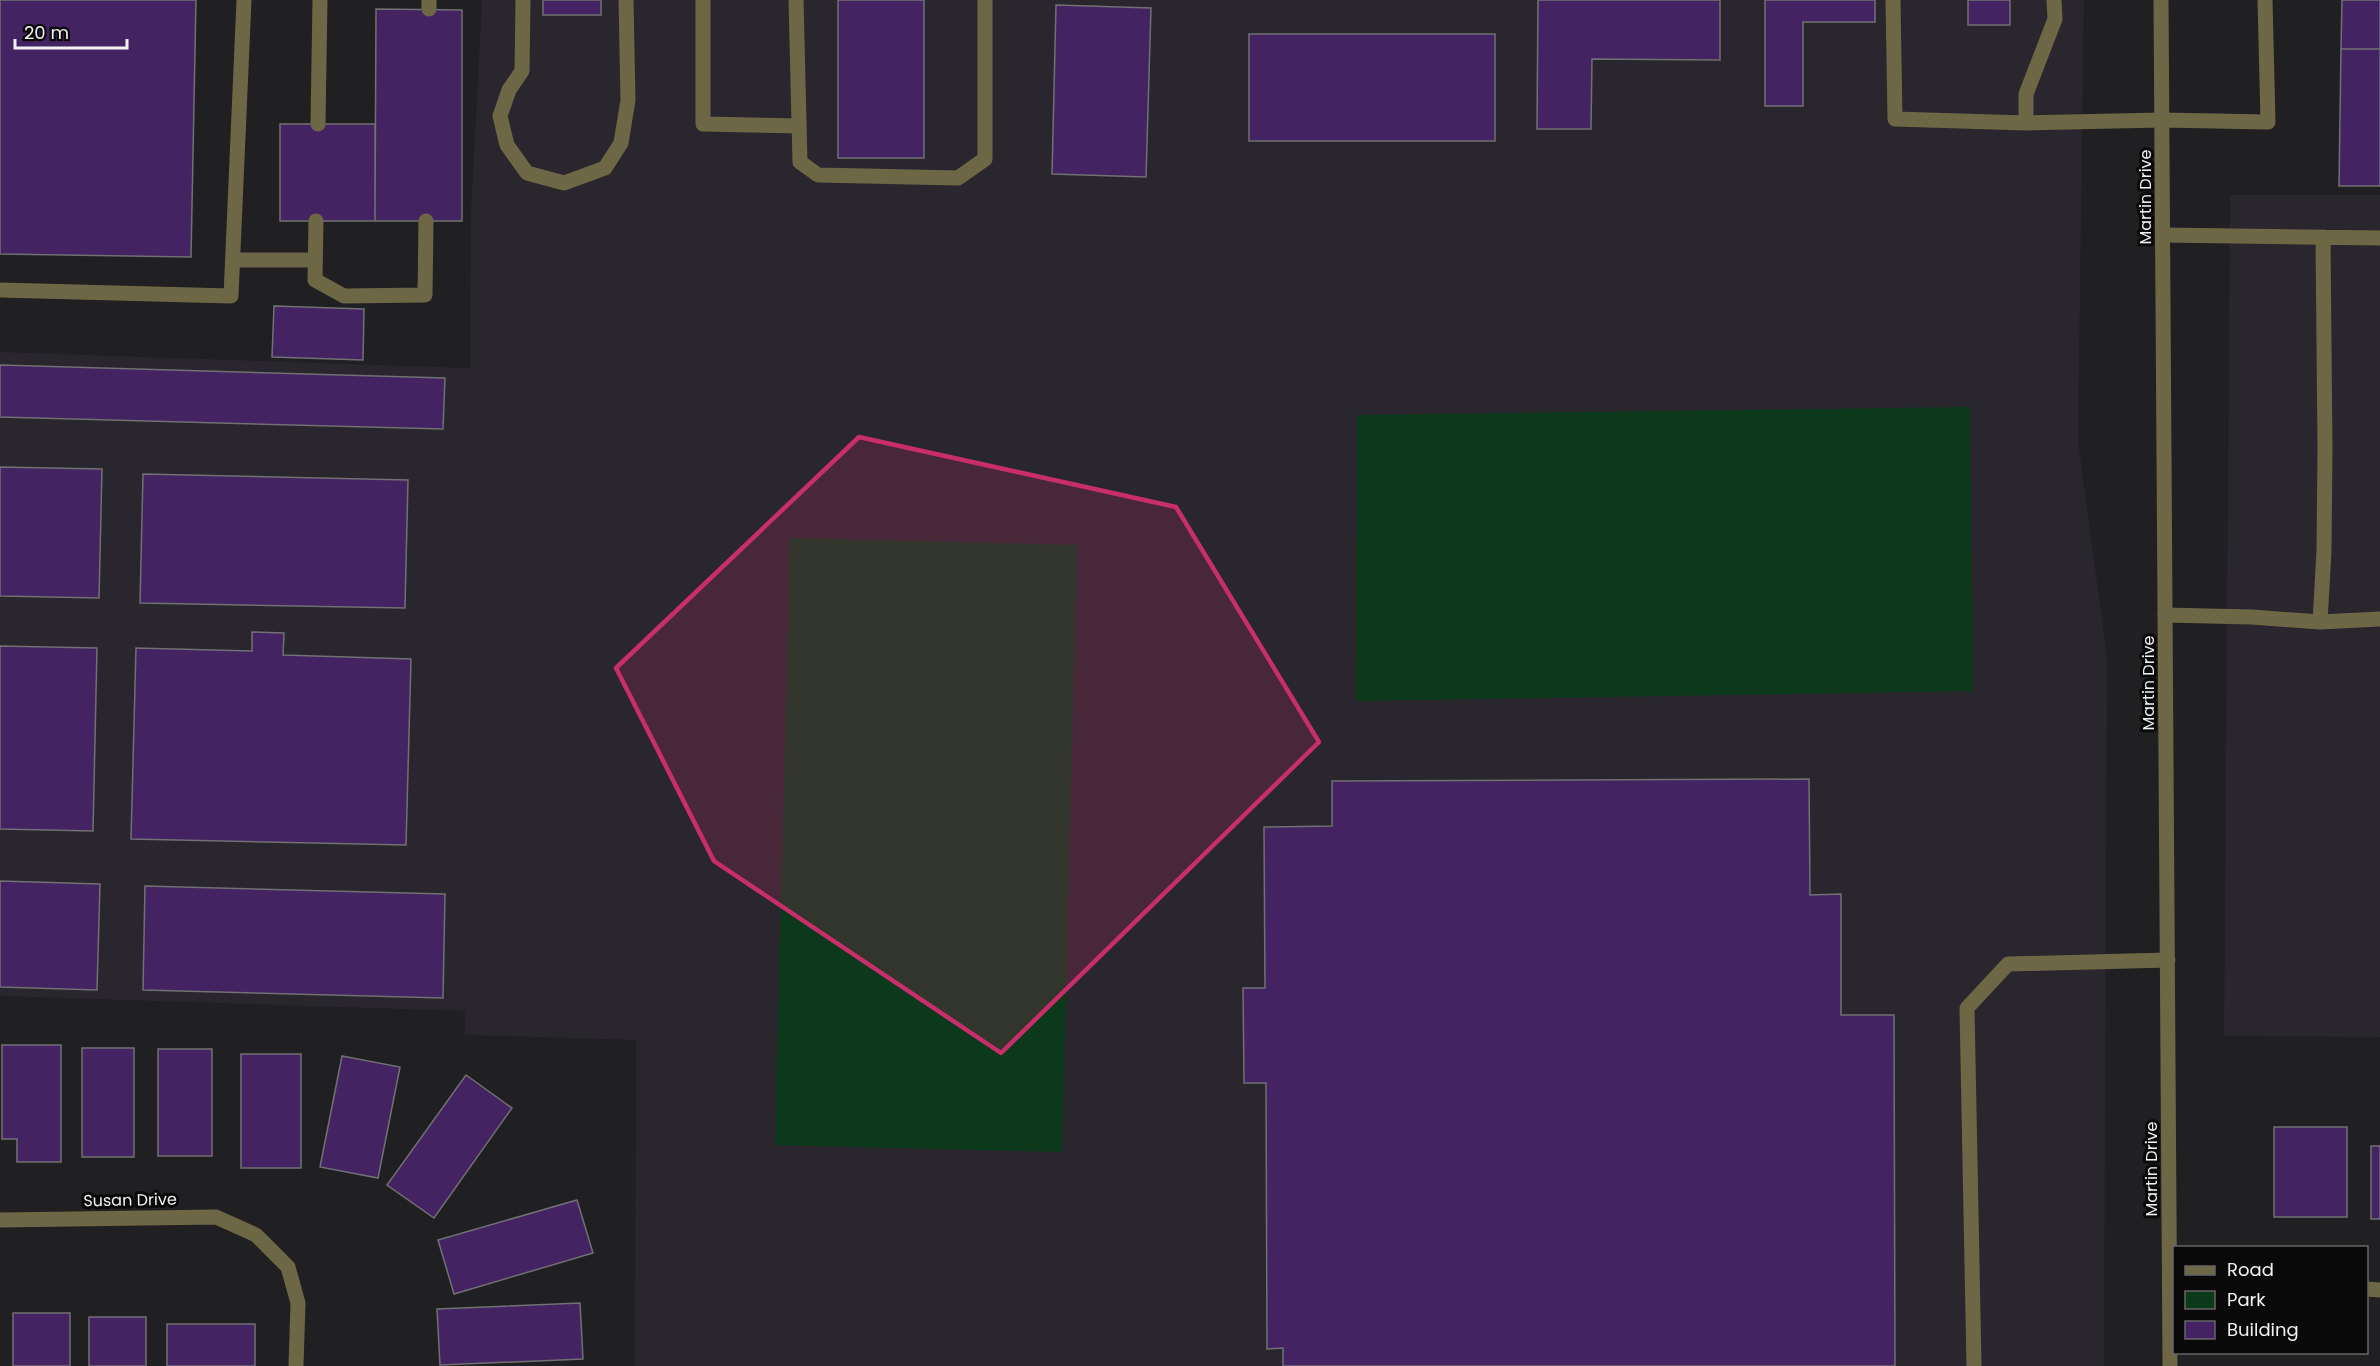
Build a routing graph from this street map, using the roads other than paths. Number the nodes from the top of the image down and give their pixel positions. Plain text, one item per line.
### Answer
1 (244, 0) edge
2 (320, 0) edge
3 (523, 0) edge
4 (626, 0) edge
5 (703, 0) edge
6 (796, 0) edge
7 (985, 0) edge
8 (1893, 0) edge
9 (2054, 0) edge
10 (2161, 0) edge
11 (2265, 0) edge
12 (2162, 120) junction
13 (2026, 123) junction
14 (318, 124) dead end
15 (799, 126) junction
16 (316, 221) dead end
17 (426, 221) dead end
18 (2163, 235) junction
19 (2323, 237) junction
20 (2380, 238) edge
21 (234, 260) junction
22 (315, 260) junction
23 (0, 290) edge
24 (2165, 615) junction
25 (2380, 619) edge
26 (2320, 622) junction
27 (2168, 960) junction
28 (0, 1220) edge
29 (2172, 1291) edge
30 (296, 1366) edge
31 (1974, 1366) edge
32 (2170, 1366) edge

1 - 21 street
2 - 14 street
3 - 4 street
5 - 15 street
6 - 15 street
7 - 15 street
8 - 13 street
9 - 13 street
10 - 12 street, Martin Drive
11 - 12 street
12 - 13 street
12 - 18 street, Martin Drive
16 - 22 street
17 - 22 street
18 - 19 street
18 - 24 street, Martin Drive
19 - 20 street
19 - 26 street
21 - 22 street
21 - 23 street
24 - 26 street
24 - 27 street, Martin Drive
25 - 26 street
27 - 29 street, Martin Drive
27 - 31 street
28 - 30 street, Susan Drive
29 - 32 street, Martin Drive

